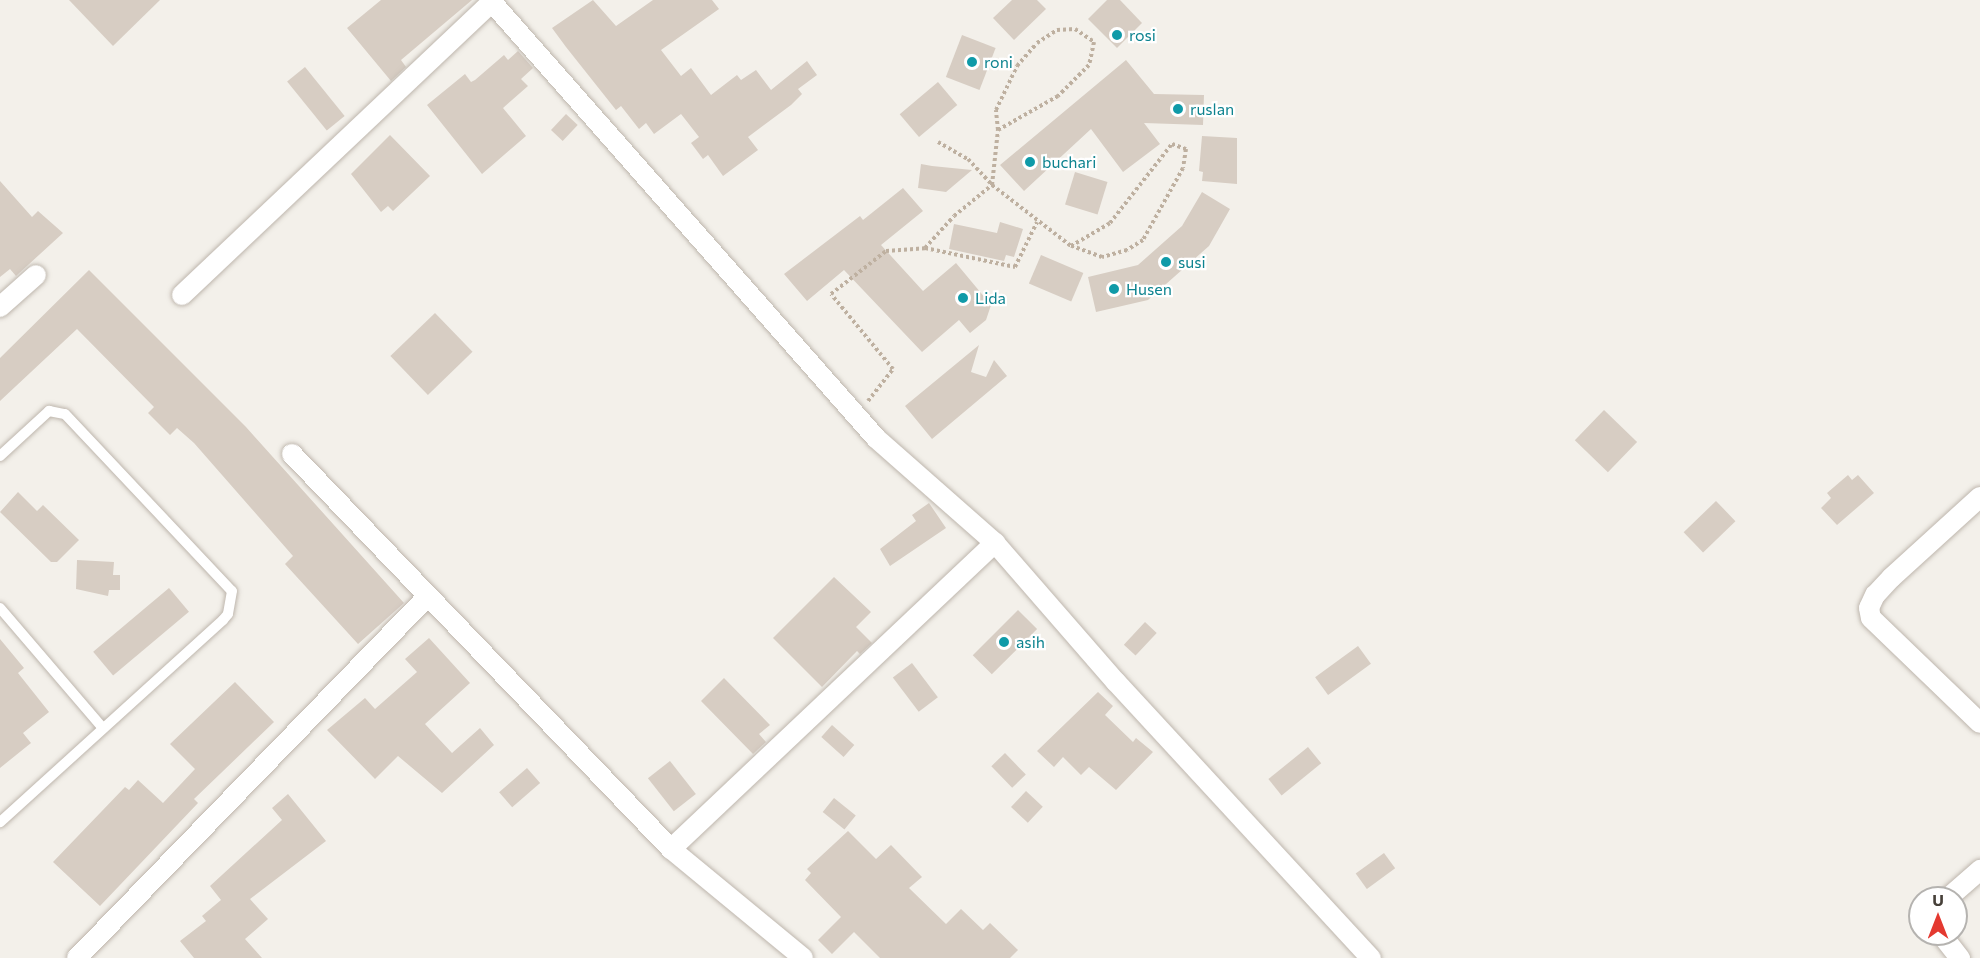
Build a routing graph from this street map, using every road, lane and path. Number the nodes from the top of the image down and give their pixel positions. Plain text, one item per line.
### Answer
1 (491, 1) edge
2 (998, 130) junction
3 (938, 142) dead end
4 (992, 185) junction
5 (1037, 222) junction
6 (1071, 246) junction
7 (925, 248) junction
8 (36, 275) dead end
9 (182, 295) dead end
10 (0, 308) edge
11 (858, 414) junction
12 (292, 454) dead end
13 (0, 456) edge
14 (1980, 496) edge
15 (995, 543) junction
16 (427, 597) junction
17 (0, 608) edge
18 (1980, 723) edge
19 (101, 726) junction
20 (0, 822) edge
21 (671, 849) junction
22 (1980, 870) edge
23 (1962, 886) edge
24 (1950, 946) edge
25 (77, 958) edge
26 (803, 958) edge
27 (1371, 958) edge
28 (1960, 958) edge

1 - 9 street
1 - 11 street
2 - 2 path
2 - 4 path
3 - 4 path
4 - 5 path
4 - 7 path
5 - 6 path
5 - 7 path
6 - 6 path
7 - 11 path
8 - 10 street
11 - 15 street
12 - 16 street
13 - 19 lane
14 - 18 street
15 - 21 street
15 - 27 street
16 - 21 street
16 - 25 street
17 - 19 lane
19 - 20 lane
21 - 26 street
22 - 23 street
24 - 28 street

